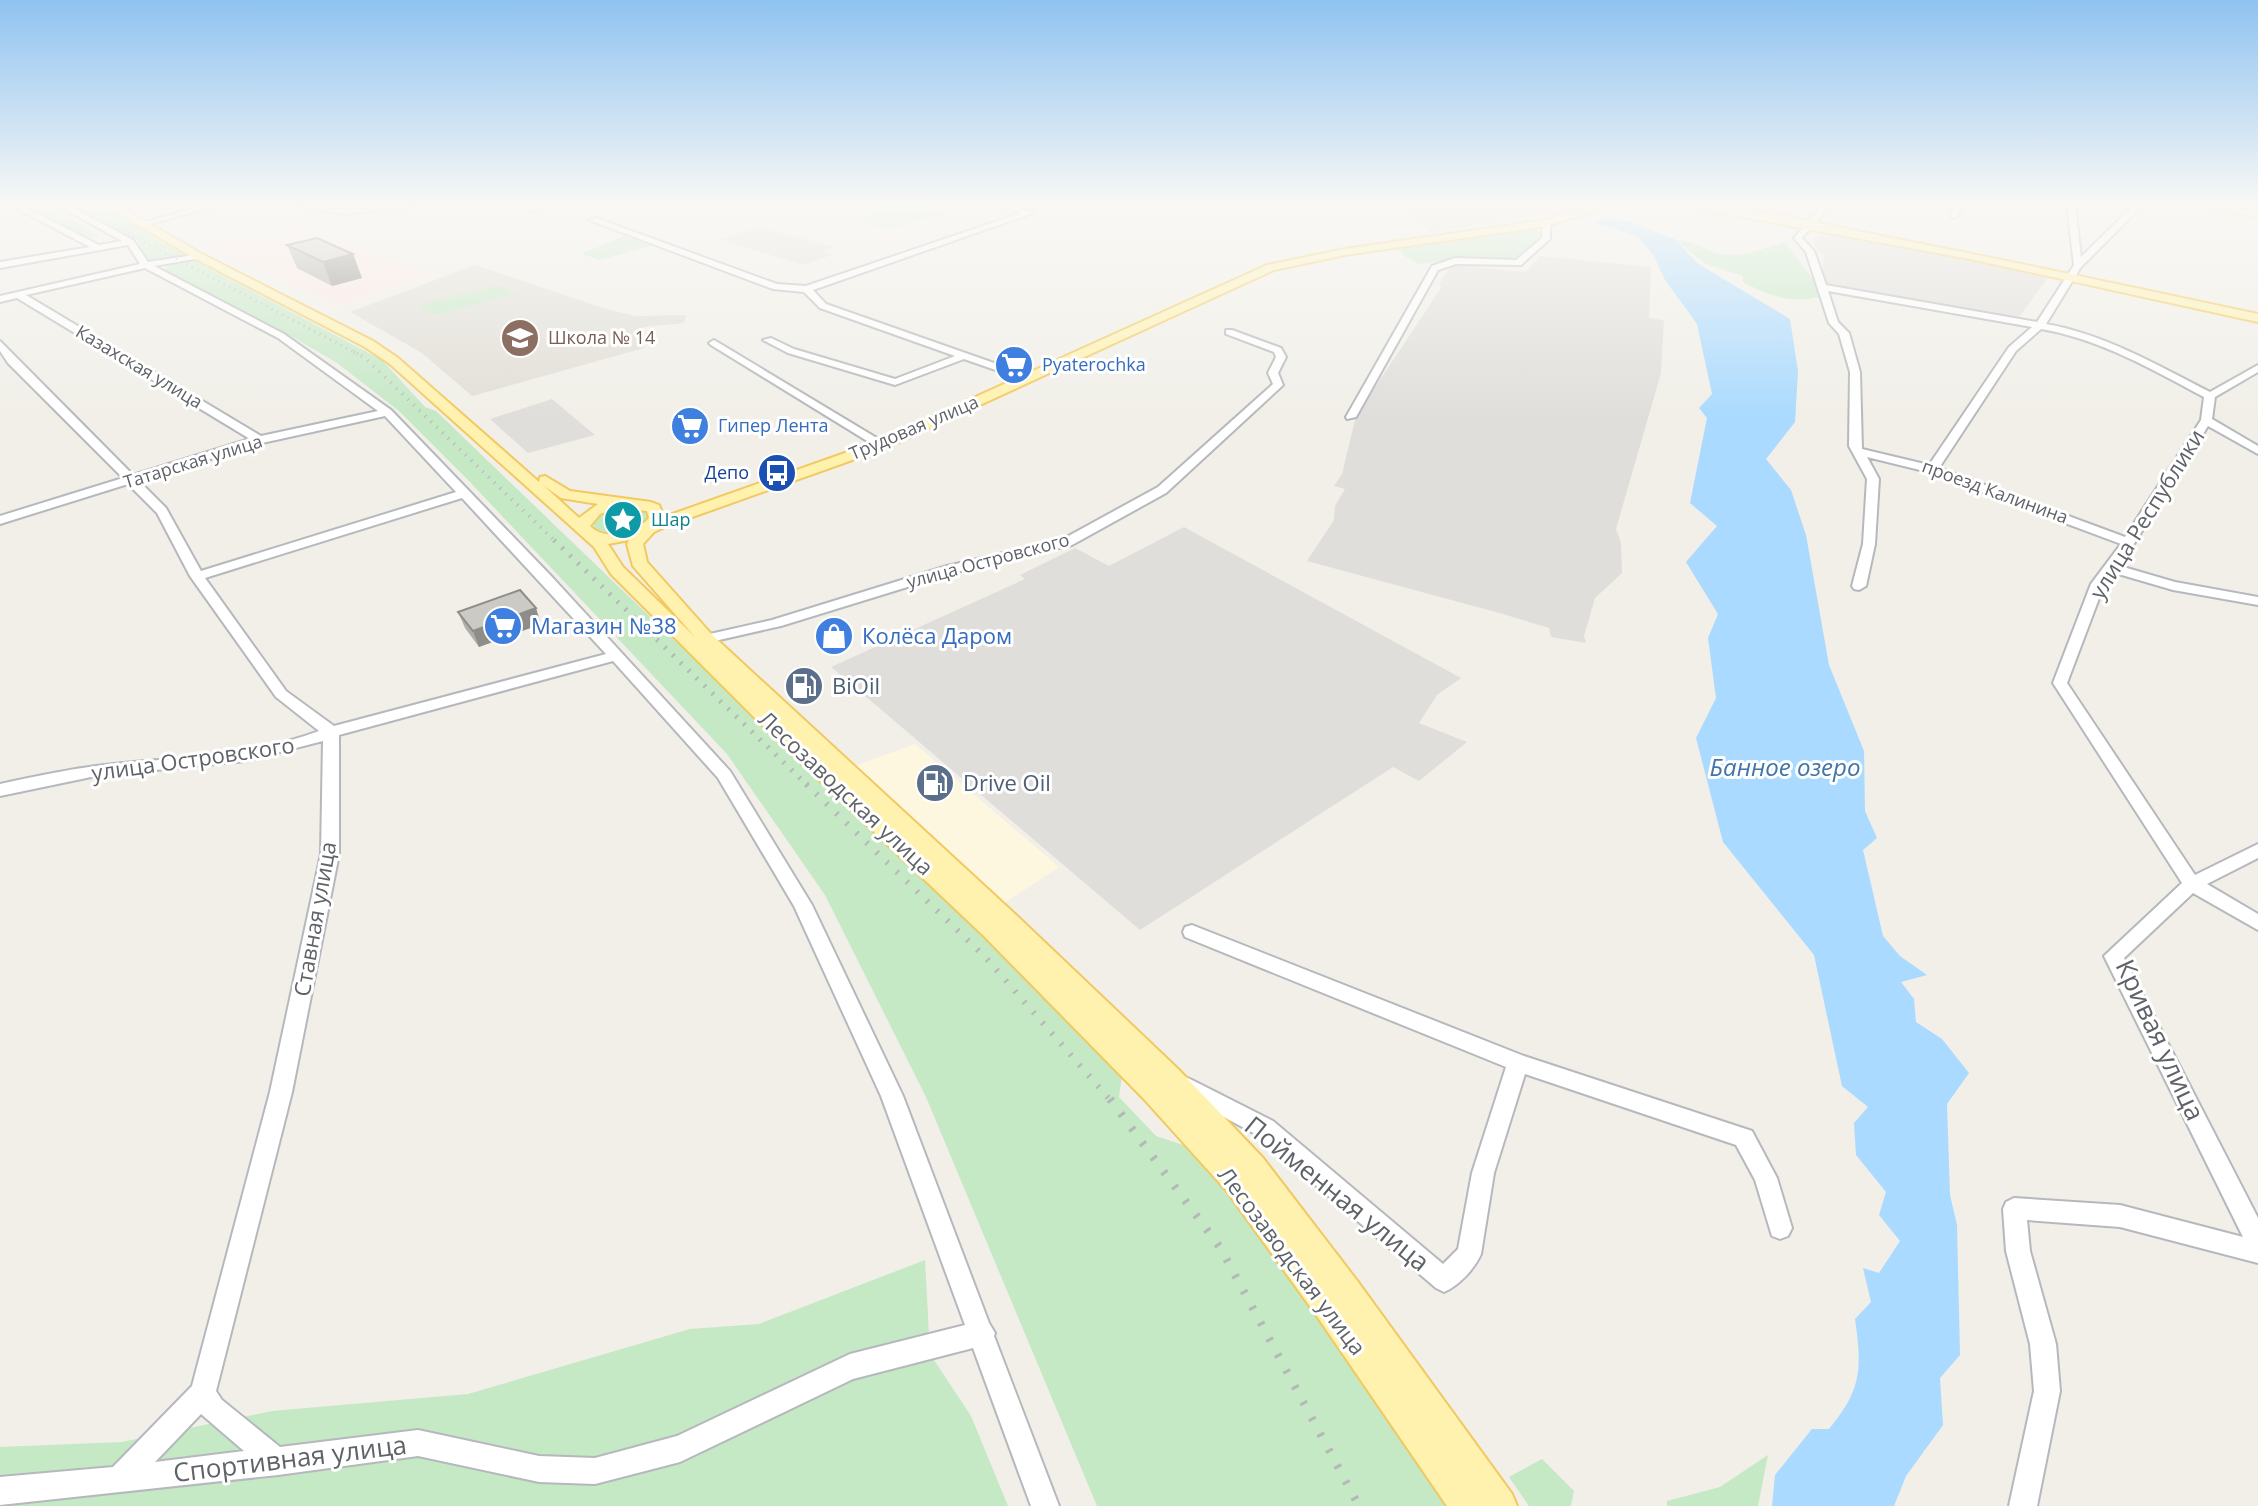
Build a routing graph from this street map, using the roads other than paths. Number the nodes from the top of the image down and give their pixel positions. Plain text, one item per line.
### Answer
1 (98, 276) edge
2 (167, 276) edge
3 (237, 276) edge
4 (254, 276) edge
5 (747, 276) edge
6 (842, 276) edge
7 (1251, 276) edge
8 (1430, 276) edge
9 (1818, 276) edge
10 (2071, 276) edge
11 (2072, 276) edge
12 (1822, 287) junction
13 (807, 289) junction
14 (19, 295) junction
15 (0, 299) edge
16 (2258, 318) edge
17 (2040, 325) junction
18 (1229, 332) dead end
19 (768, 340) dead end
20 (714, 343) dead end
21 (0, 344) edge
22 (963, 356) junction
23 (2258, 368) edge
24 (1027, 378) junction
25 (2210, 396) junction
26 (387, 412) junction
27 (1351, 417) dead end
28 (2206, 420) junction
29 (259, 440) junction
30 (881, 445) junction
31 (2258, 451) edge
32 (1861, 452) junction
33 (1932, 469) junction
34 (133, 480) junction
35 (464, 493) junction
36 (723, 502) junction
37 (633, 503) junction
38 (0, 520) edge
39 (647, 528) junction
40 (586, 533) junction
41 (2127, 542) junction
42 (2112, 568) junction
43 (197, 576) junction
44 (1859, 586) dead end
45 (2258, 601) edge
46 (706, 639) junction
47 (615, 656) junction
48 (331, 732) junction
49 (0, 790) edge
50 (2258, 850) edge
51 (2192, 884) junction
52 (2258, 923) edge
53 (1192, 932) dead end
54 (1518, 1063) junction
55 (1161, 1084) junction
56 (1780, 1228) dead end
57 (2258, 1242) edge
58 (2258, 1252) edge
59 (983, 1333) junction
60 (203, 1393) junction
61 (278, 1462) junction
62 (120, 1479) junction
63 (0, 1491) edge
64 (1045, 1506) edge
65 (1467, 1506) edge
66 (1500, 1506) edge
67 (2023, 1506) edge

1 - 14 street
2 - 26 street
3 - 40 main road, Лесозаводская улица
4 - 37 main road, Лесозаводская улица
5 - 13 street
6 - 13 street
7 - 24 main road, Трудовая улица
8 - 27 street
9 - 12 street
10 - 17 street
11 - 16 main road
12 - 17 street
12 - 32 street
13 - 22 street
14 - 15 street
14 - 29 street, Казахская улица
17 - 25 street
17 - 33 street
18 - 46 street, улица Островского
19 - 22 street
20 - 30 street
21 - 34 street
22 - 24 street
23 - 25 street
24 - 30 main road, Трудовая улица
25 - 28 street, улица Республики
26 - 29 street, Татарская улица
26 - 35 street
28 - 31 street
28 - 41 street, улица Республики
29 - 34 street, Татарская улица
30 - 36 main road, Трудовая улица
32 - 33 street, проезд Калинина
32 - 44 street
33 - 41 street, проезд Калинина
34 - 38 street, Татарская улица
34 - 43 street
35 - 43 street
35 - 47 street
36 - 37 main road, Трудовая улица
36 - 39 main road, Трудовая улица
37 - 39 main road
37 - 40 main road
39 - 40 main road, Трудовая улица
39 - 46 main road, Лесозаводская улица
40 - 55 main road, Лесозаводская улица
41 - 42 street, улица Республики
42 - 45 street
42 - 51 street, улица Республики
43 - 48 street
46 - 55 main road, Лесозаводская улица
47 - 48 street, улица Островского
47 - 59 street
48 - 49 street, улица Островского
48 - 60 street, Ставная улица
50 - 51 street, Кривая улица
51 - 52 street
51 - 57 street, Кривая улица
53 - 54 street
54 - 55 street, Пойменная улица
54 - 56 street
55 - 65 main road, Лесозаводская улица
55 - 66 main road, Лесозаводская улица
58 - 67 street
59 - 61 street, Спортивная улица
59 - 64 street
60 - 61 street
60 - 62 street, Ставная улица
61 - 62 street, Спортивная улица
62 - 63 street, Спортивная улица

